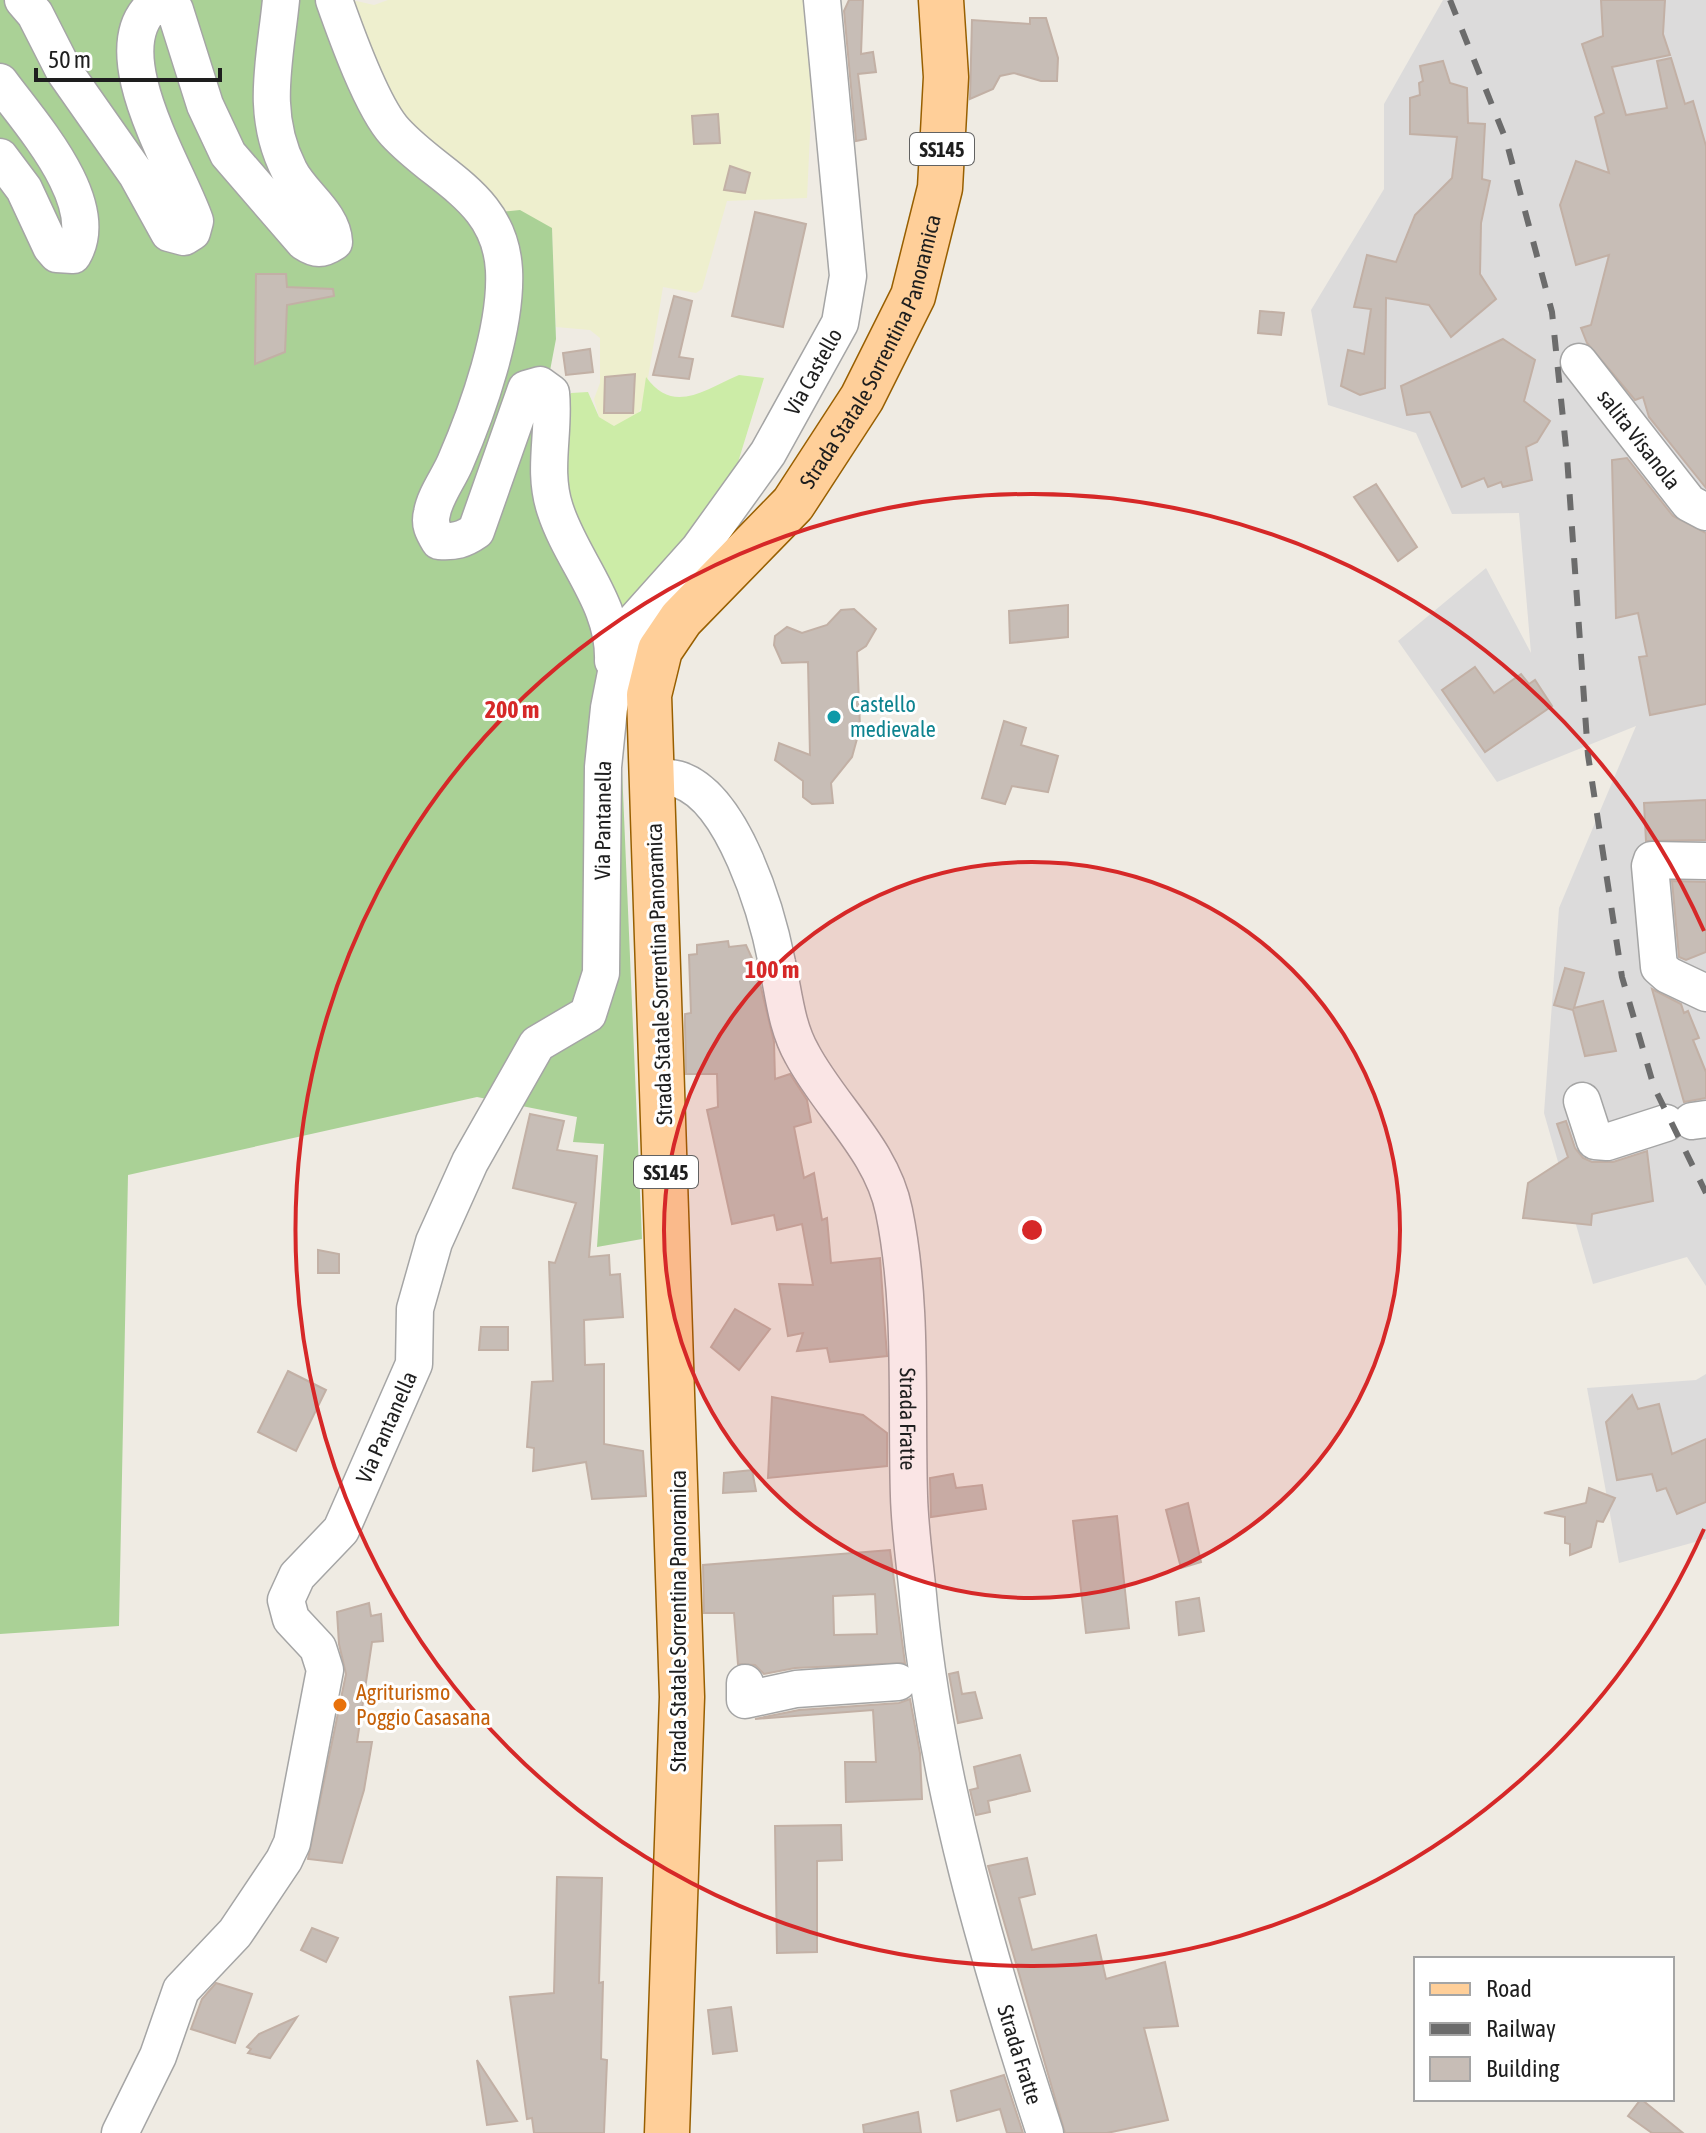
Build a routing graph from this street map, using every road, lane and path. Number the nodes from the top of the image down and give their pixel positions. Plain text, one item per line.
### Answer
1 (23, 0) edge
2 (281, 0) edge
3 (334, 0) edge
4 (822, 0) edge
5 (941, 0) edge
6 (0, 82) edge
7 (0, 157) edge
8 (1579, 362) dead end
9 (1706, 512) edge
10 (612, 690) junction
11 (651, 762) junction
12 (1706, 861) edge
13 (1706, 993) edge
14 (1582, 1101) dead end
15 (1688, 1121) edge
16 (898, 1682) dead end
17 (745, 1683) dead end
18 (120, 2133) edge
19 (667, 2133) edge
20 (1045, 2133) edge

1 - 2 street
3 - 10 street
4 - 10 street, Via Castello
5 - 11 main road, Strada Statale Sorrentina Panoramica / SS145
6 - 7 street
8 - 9 street, salita Visanola
10 - 11 street
10 - 18 street, Via Pantanella
11 - 19 main road, Strada Statale Sorrentina Panoramica / SS145
11 - 20 street, Strada Fratte
12 - 13 street
14 - 15 street
16 - 17 street

